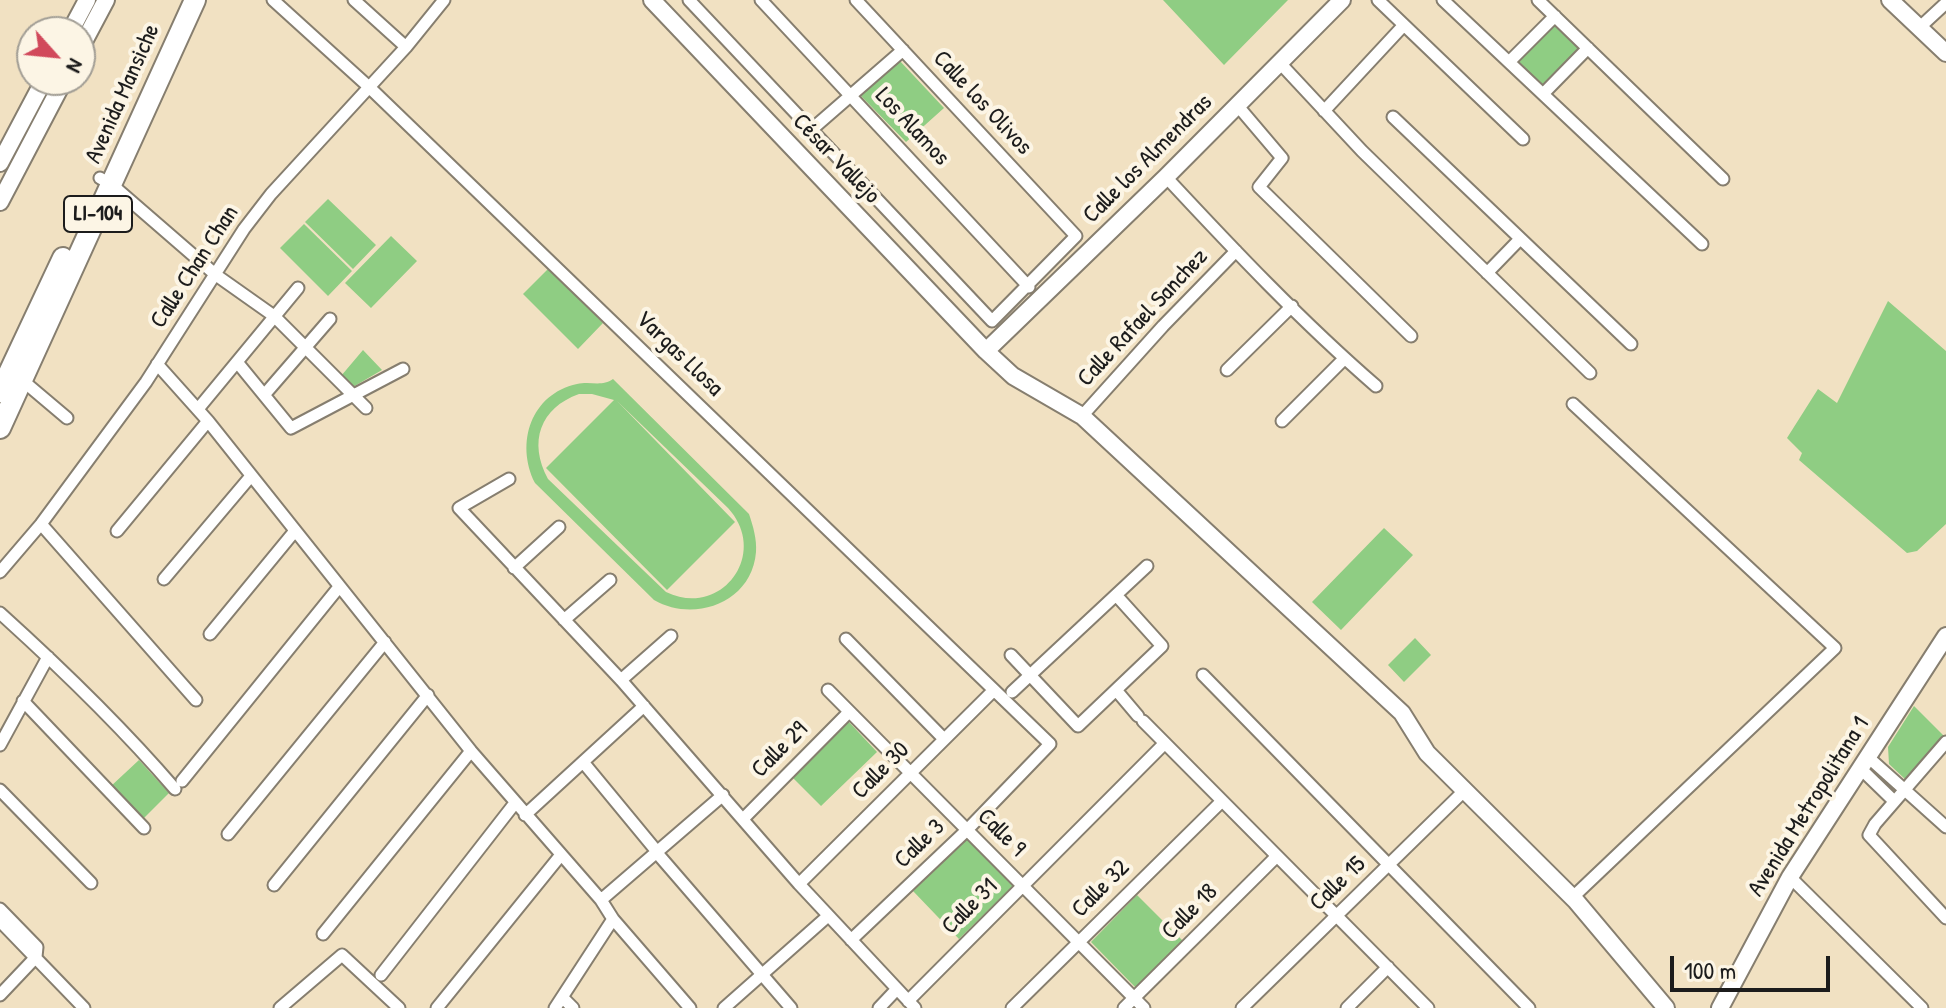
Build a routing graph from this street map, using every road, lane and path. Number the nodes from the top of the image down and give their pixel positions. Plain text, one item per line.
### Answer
1 (106, 0) edge
2 (181, 0) edge
3 (195, 0) edge
4 (273, 0) edge
5 (354, 0) edge
6 (444, 0) edge
7 (652, 0) edge
8 (689, 0) edge
9 (761, 0) edge
10 (856, 0) edge
11 (1342, 0) edge
12 (1378, 0) edge
13 (1443, 0) edge
14 (1538, 0) edge
15 (1890, 0) edge
16 (1945, 2) edge
17 (1555, 16) junction
18 (96, 19) edge
19 (1403, 26) junction
20 (1919, 28) junction
21 (406, 47) junction
22 (1588, 48) junction
23 (903, 50) junction
24 (1946, 53) edge
25 (1279, 62) junction
26 (1509, 62) junction
27 (159, 63) junction
28 (369, 87) junction
29 (1543, 94) junction
30 (853, 95) junction
31 (36, 96) edge
32 (56, 96) edge
33 (1237, 105) junction
34 (1324, 111) junction
35 (1393, 117) dead end
36 (811, 130) junction
37 (1523, 139) dead end
38 (0, 163) edge
39 (1166, 177) junction
40 (1723, 179) dead end
41 (105, 181) junction
42 (0, 202) edge
43 (1520, 239) junction
44 (1702, 244) dead end
45 (1236, 251) junction
46 (1487, 273) junction
47 (216, 275) junction
48 (1029, 287) junction
49 (298, 288) dead end
50 (1292, 306) junction
51 (274, 316) junction
52 (330, 319) dead end
53 (1411, 336) dead end
54 (1631, 344) dead end
55 (306, 346) junction
56 (986, 351) junction
57 (26, 353) junction
58 (1344, 359) junction
59 (237, 362) junction
60 (157, 364) junction
61 (403, 369) dead end
62 (1227, 370) dead end
63 (1590, 373) dead end
64 (22, 380) junction
65 (1376, 386) dead end
66 (0, 392) edge
67 (265, 394) junction
68 (354, 395) junction
69 (1573, 404) dead end
70 (366, 408) dead end
71 (198, 409) junction
72 (1082, 416) junction
73 (67, 418) dead end
74 (208, 421) junction
75 (1282, 421) dead end
76 (0, 428) edge
77 (251, 476) junction
78 (509, 479) dead end
79 (41, 524) junction
80 (559, 527) dead end
81 (117, 531) dead end
82 (294, 532) junction
83 (1147, 566) dead end
84 (514, 568) junction
85 (0, 572) edge
86 (164, 579) dead end
87 (610, 580) dead end
88 (339, 587) junction
89 (1116, 595) junction
90 (0, 613) edge
91 (564, 620) junction
92 (210, 634) dead end
93 (671, 636) dead end
94 (1946, 636) edge
95 (846, 639) dead end
96 (385, 642) junction
97 (1011, 655) dead end
98 (48, 657) junction
99 (1030, 675) junction
100 (1203, 675) dead end
101 (621, 680) junction
102 (828, 690) dead end
103 (994, 690) junction
104 (1116, 690) junction
105 (1012, 692) dead end
106 (428, 695) junction
107 (196, 700) dead end
108 (23, 701) junction
109 (644, 706) junction
110 (849, 712) junction
111 (944, 739) junction
112 (1946, 742) edge
113 (1165, 743) junction
114 (1050, 744) joint
115 (0, 745) edge
116 (471, 751) junction
117 (583, 762) junction
118 (1864, 762) junction
119 (910, 774) junction
120 (1904, 789) junction
121 (0, 790) edge
122 (1464, 791) junction
123 (723, 795) junction
124 (1222, 801) junction
125 (1894, 801) junction
126 (515, 803) junction
127 (525, 815) junction
128 (743, 819) junction
129 (1946, 827) edge
130 (144, 828) dead end
131 (967, 830) junction
132 (228, 834) dead end
133 (655, 850) junction
134 (560, 856) junction
135 (1276, 857) junction
136 (1388, 866) junction
137 (1790, 877) junction
138 (91, 883) dead end
139 (799, 884) junction
140 (274, 885) dead end
141 (1023, 885) junction
142 (1573, 897) junction
143 (601, 900) junction
144 (0, 909) edge
145 (828, 916) junction
146 (1335, 916) junction
147 (1946, 918) edge
148 (613, 919) junction
149 (0, 921) edge
150 (323, 934) dead end
151 (851, 940) junction
152 (1079, 942) junction
153 (36, 957) junction
154 (1388, 967) junction
155 (381, 975) dead end
156 (761, 975) junction
157 (896, 990) junction
158 (0, 995) edge
159 (1134, 998) junction
160 (559, 1003) edge
161 (911, 1004) edge
162 (84, 1008) edge
163 (280, 1008) edge
164 (399, 1008) edge
165 (437, 1008) edge
166 (573, 1008) edge
167 (690, 1008) edge
168 (724, 1008) edge
169 (791, 1008) edge
170 (879, 1008) edge
171 (1012, 1008) edge
172 (1124, 1008) edge
173 (1144, 1008) edge
174 (1242, 1008) edge
175 (1347, 1008) edge
176 (1428, 1008) edge
177 (1529, 1008) edge
178 (1666, 1008) edge
179 (1720, 1008) edge
180 (1922, 1008) edge

1 - 18 street
2 - 27 highway, Avenida Mansiche / LI-104
3 - 27 highway, Avenida Mansiche / LI-104
4 - 28 street, Vargas Llosa
5 - 21 street
6 - 21 street, Calle Chan Chan
7 - 56 street, César Vallejo
8 - 36 street
9 - 30 street, Los Alamos
10 - 23 street, Calle los Olivos
11 - 25 street, Calle los Almendras
12 - 19 street
13 - 26 street
14 - 17 street
15 - 20 street
16 - 20 street
17 - 22 street
17 - 26 street
19 - 34 street
19 - 37 street
20 - 24 street
21 - 28 street, Calle Chan Chan
22 - 29 street
22 - 40 street
23 - 30 street
23 - 48 street, Calle los Olivos
25 - 33 street, Calle los Almendras
25 - 34 street
26 - 29 street
27 - 41 highway, Avenida Mansiche / LI-104
28 - 47 street, Calle Chan Chan
28 - 103 street, Vargas Llosa
29 - 44 street
30 - 36 street
30 - 48 street, Los Alamos
31 - 38 street
32 - 42 street
33 - 39 street, Calle los Almendras
33 - 53 street
34 - 46 street
35 - 43 street
36 - 48 street
39 - 45 street
39 - 56 street, Calle los Almendras
41 - 47 street
41 - 57 highway, Avenida Mansiche / LI-104
43 - 46 street
43 - 54 street
45 - 50 street
45 - 72 street, Calle Rafael Sanchez
46 - 63 street
47 - 51 street
47 - 60 street, Calle Chan Chan
49 - 51 street
50 - 58 street
50 - 62 street
51 - 55 street
51 - 59 street
52 - 55 street
55 - 67 street
55 - 68 street
56 - 72 street, César Vallejo
57 - 64 highway, Avenida Mansiche / LI-104
57 - 66 highway, Avenida Mansiche / LI-104
58 - 65 street
58 - 75 street
59 - 67 street
59 - 71 street
60 - 71 street
60 - 79 street, Calle Chan Chan
61 - 68 street
64 - 73 street
64 - 76 highway, Avenida Mansiche / LI-104
67 - 68 street
68 - 70 street
69 - 142 street
71 - 74 street
72 - 122 street, César Vallejo
74 - 77 street
74 - 81 street
77 - 82 street
77 - 86 street
78 - 84 street
79 - 85 street, Calle Chan Chan
79 - 107 street
80 - 84 street
82 - 88 street
82 - 92 street
83 - 89 street
84 - 91 street
87 - 91 street
88 - 96 street
88 - 98 street
89 - 99 street
89 - 104 street
90 - 98 street
91 - 101 street
93 - 101 street
94 - 118 street, Avenida Metropolitana 1
95 - 111 street
96 - 106 street
96 - 132 street
97 - 99 street
98 - 108 street
99 - 104 street
99 - 105 street
100 - 136 street
101 - 109 street
102 - 110 street, Calle 9
103 - 111 street, Calle 30
103 - 114 street, Vargas Llosa
104 - 113 street
106 - 116 street
106 - 140 street
108 - 115 street
108 - 130 street
109 - 117 street
109 - 123 street
110 - 119 street, Calle 9
110 - 128 street, Calle 29
111 - 119 street, Calle 30
112 - 120 street
113 - 124 street
113 - 141 street, Calle 31
114 - 131 street, Calle 3
116 - 126 street
116 - 150 street
117 - 127 street
117 - 133 street
118 - 120 street
118 - 125 street
118 - 137 street, Avenida Metropolitana 1
119 - 131 street, Calle 9
119 - 139 street, Calle 30
120 - 125 street
120 - 129 street
121 - 138 street
122 - 136 street, Calle 15
122 - 142 street, César Vallejo
123 - 128 street
123 - 133 street
124 - 135 street
124 - 152 street, Calle 32
125 - 147 street
126 - 127 street
126 - 155 street
127 - 134 street
128 - 139 street
131 - 141 street, Calle 9
131 - 151 street, Calle 3
133 - 143 street
133 - 156 street
134 - 143 street
134 - 165 street
135 - 146 street
135 - 159 street, Calle 18
136 - 146 street, Calle 15
136 - 177 street
137 - 179 street, Avenida Metropolitana 1
137 - 180 street
139 - 145 street
141 - 152 street, Calle 9
141 - 161 street, Calle 31
142 - 178 street, César Vallejo
143 - 148 street
144 - 153 street
145 - 151 street
145 - 156 street
146 - 154 street
146 - 174 street, Calle 15
148 - 160 street
148 - 167 street
149 - 153 street
151 - 157 street
152 - 159 street, Calle 9
152 - 171 street, Calle 32
153 - 158 street
153 - 162 street
154 - 175 street
154 - 176 street
156 - 168 street
156 - 169 street
157 - 161 street
157 - 170 street
159 - 172 street, Calle 18
159 - 173 street, Calle 9
160 - 166 street
163 - 164 street

